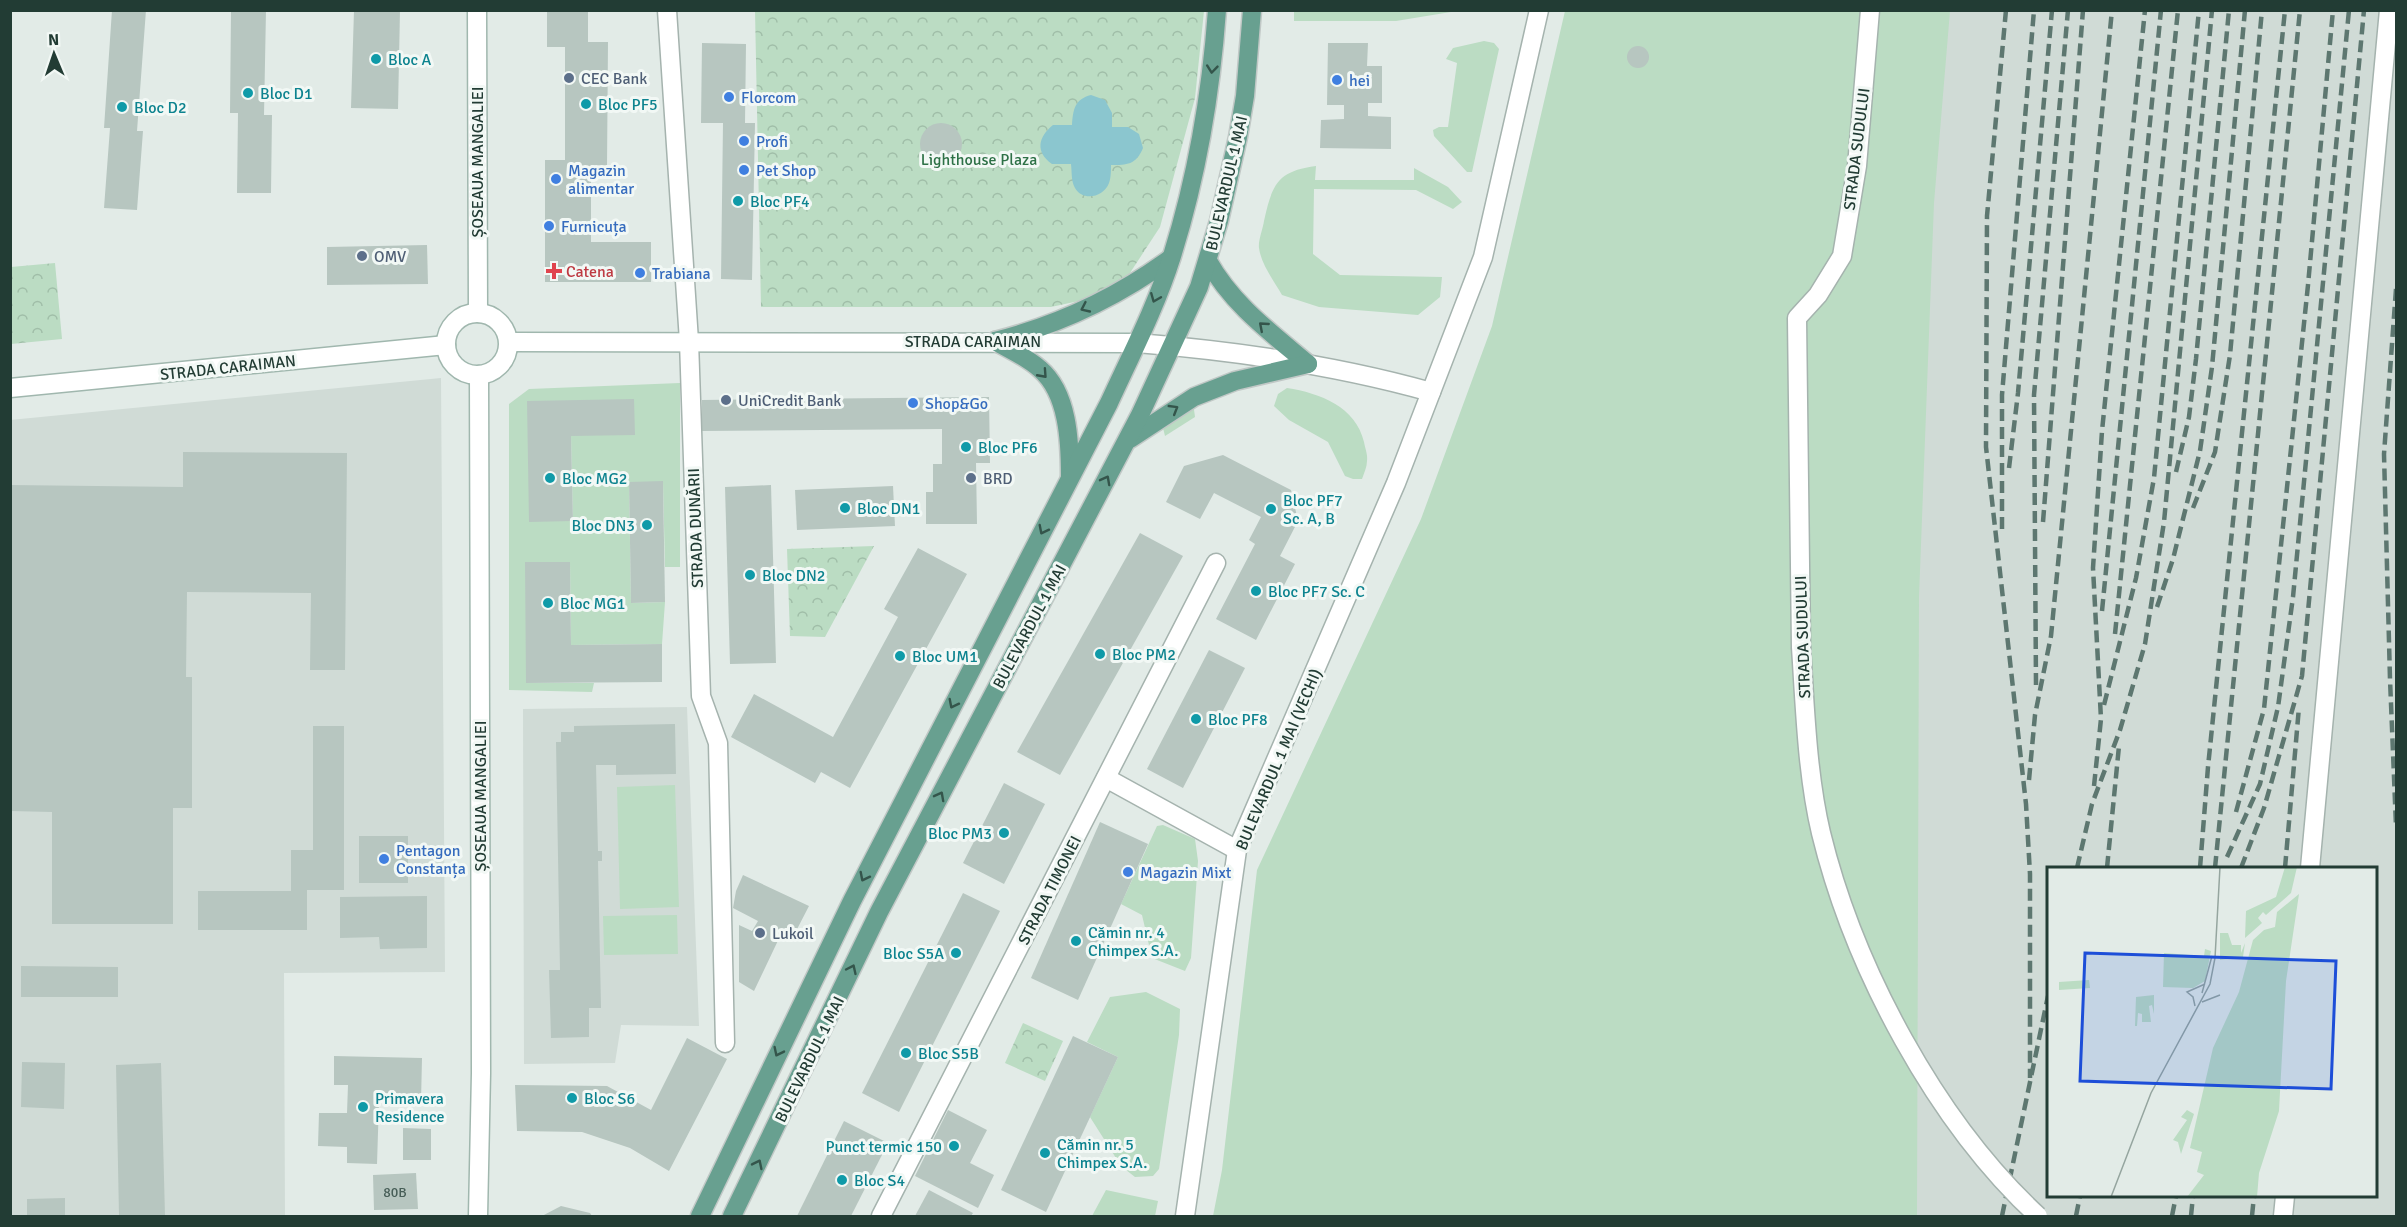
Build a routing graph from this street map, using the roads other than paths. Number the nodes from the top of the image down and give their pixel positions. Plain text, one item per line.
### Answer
1 (477, 10) edge
2 (667, 10) edge
3 (1217, 10) edge
4 (1252, 10) edge
5 (1539, 10) edge
6 (1870, 10) edge
7 (2389, 10) edge
8 (1171, 258) junction
9 (1208, 261) junction
10 (478, 313) junction
11 (689, 341) junction
12 (995, 341) junction
13 (509, 342) junction
14 (1137, 343) junction
15 (446, 345) junction
16 (1173, 346) junction
17 (1308, 364) junction
18 (479, 375) junction
19 (10, 388) edge
20 (1431, 392) junction
21 (1126, 442) junction
22 (1070, 478) junction
23 (1216, 563) dead end
24 (1106, 778) junction
25 (1237, 850) junction
26 (2310, 867) edge
27 (725, 1042) dead end
28 (2285, 1197) edge
29 (478, 1216) edge
30 (700, 1216) edge
31 (732, 1216) edge
32 (881, 1216) edge
33 (1185, 1216) edge
34 (2038, 1216) edge
35 (2283, 1216) edge

1 - 10 street, ȘOSEAUA MANGALIEI
2 - 11 street, STRADA DUNĂRII
3 -> 8 main road, BULEVARDUL 1 MAI
4 - 9 main road, BULEVARDUL 1 MAI
5 - 20 street, BULEVARDUL 1 MAI (VECHI)
6 - 34 street, STRADA SUDULUI, bridge
7 - 26 street
8 -> 12 main road
8 -> 14 main road, BULEVARDUL 1 MAI
9 - 16 main road, BULEVARDUL 1 MAI
17 -> 9 main road
10 - 13 street
10 - 15 street
11 - 12 street, STRADA CARAIMAN
11 - 13 street, STRADA CARAIMAN
11 - 27 street, STRADA DUNĂRII
12 - 14 street, STRADA CARAIMAN
12 -> 22 main road
13 - 18 street
14 - 16 street, STRADA CARAIMAN
14 - 22 main road, BULEVARDUL 1 MAI
15 - 18 street
15 - 19 street, STRADA CARAIMAN
16 - 17 street, STRADA CARAIMAN
16 - 21 main road, BULEVARDUL 1 MAI
17 - 20 street, STRADA CARAIMAN
21 -> 17 main road
18 - 29 street, ȘOSEAUA MANGALIEI
20 - 25 street, BULEVARDUL 1 MAI (VECHI)
31 -> 21 main road, BULEVARDUL 1 MAI
22 -> 30 main road, BULEVARDUL 1 MAI
23 - 24 street, STRADA TIMONEI
24 - 25 street
24 - 32 street, STRADA TIMONEI
25 - 33 street, BULEVARDUL 1 MAI (VECHI)
28 - 35 street

